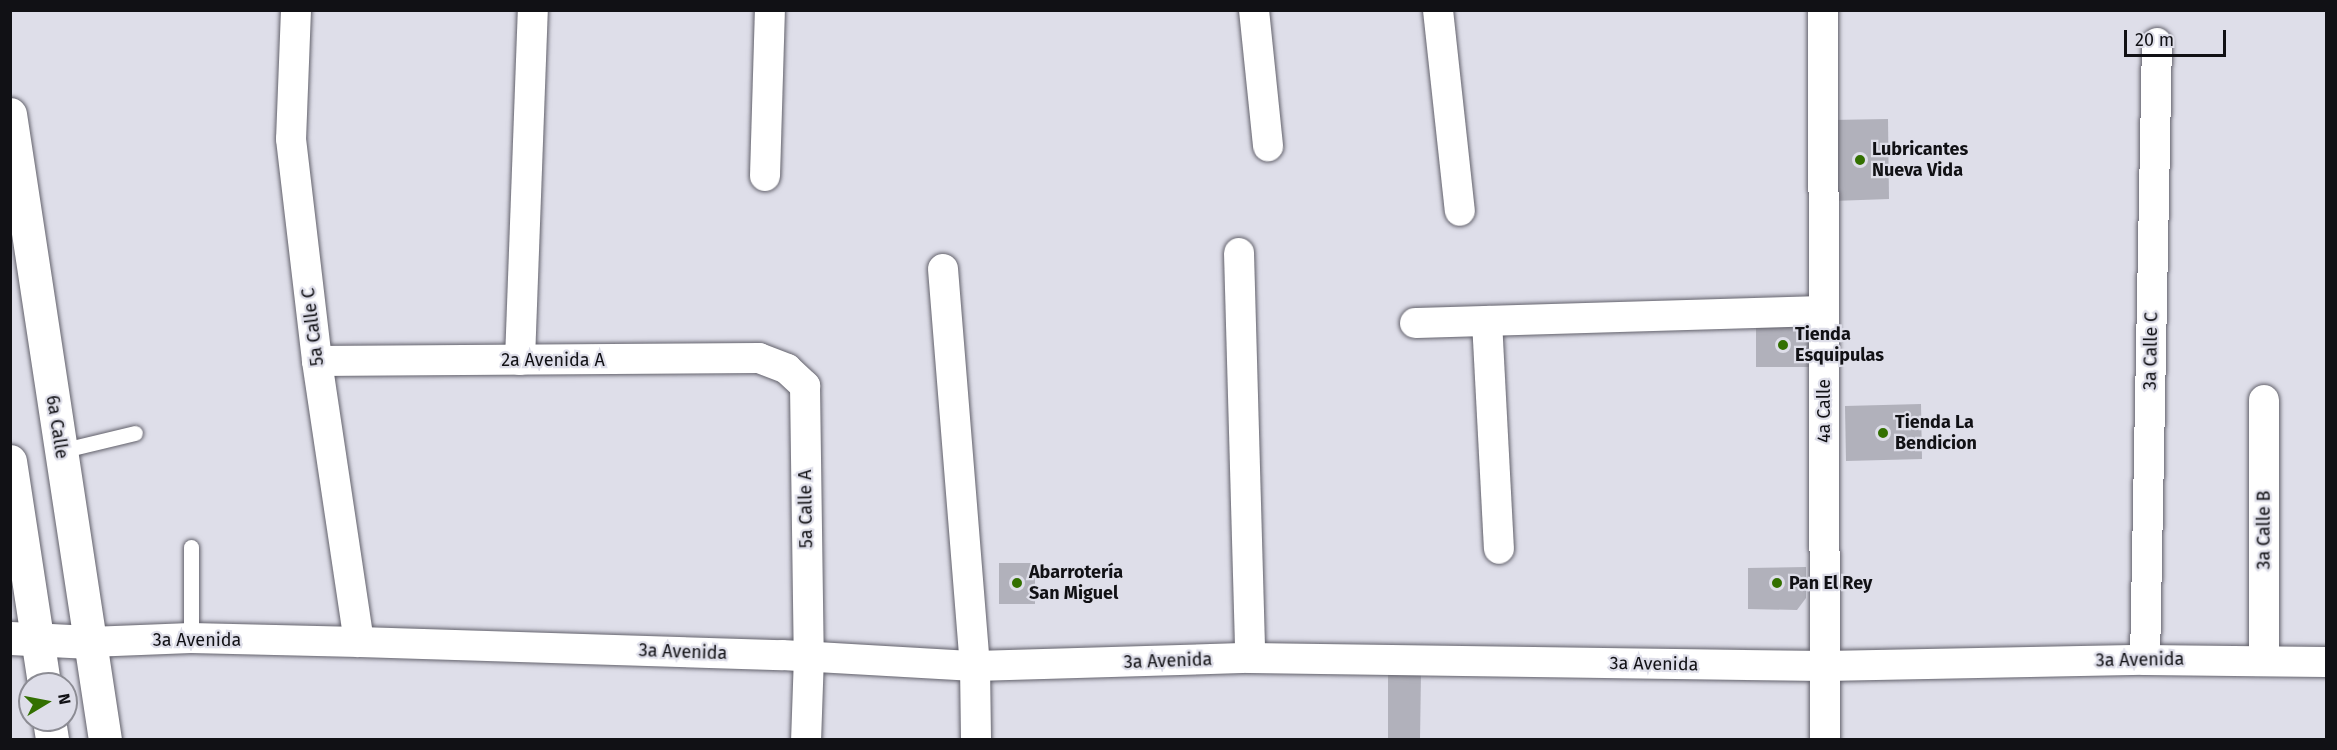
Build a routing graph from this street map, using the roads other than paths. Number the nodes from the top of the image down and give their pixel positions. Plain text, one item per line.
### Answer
1 (296, 10) edge
2 (533, 10) edge
3 (770, 10) edge
4 (1254, 10) edge
5 (1438, 10) edge
6 (1823, 10) edge
7 (2157, 43) dead end
8 (10, 114) edge
9 (1268, 146) dead end
10 (765, 176) dead end
11 (1460, 212) dead end
12 (1239, 253) dead end
13 (943, 268) dead end
14 (1824, 311) junction
15 (1487, 321) junction
16 (1415, 323) dead end
17 (520, 360) junction
18 (317, 361) junction
19 (787, 369) joint
20 (2264, 400) dead end
21 (135, 433) dead end
22 (60, 451) junction
23 (10, 461) edge
24 (191, 547) dead end
25 (17, 548) edge
26 (1499, 549) dead end
27 (24, 638) edge
28 (190, 638) junction
29 (90, 642) junction
30 (359, 642) junction
31 (809, 656) junction
32 (1250, 658) junction
33 (2264, 659) junction
34 (2145, 660) junction
35 (2326, 662) edge
36 (975, 666) junction
37 (1825, 666) junction
38 (39, 672) edge
39 (105, 740) edge
40 (806, 740) edge
41 (976, 740) edge
42 (1825, 740) edge

1 - 18 street, 5a Calle C
2 - 17 street
3 - 10 street
4 - 9 street
5 - 11 street
6 - 14 street, 4a Calle
7 - 34 street, 3a Calle C
8 - 22 street, 6a Calle
12 - 32 street
13 - 36 street
14 - 15 street
14 - 37 street, 4a Calle
15 - 16 street
15 - 26 street
17 - 18 street, 2a Avenida A
17 - 19 street, 2a Avenida A
18 - 30 street, 5a Calle C
19 - 31 street, 5a Calle A
20 - 33 street, 3a Calle B
21 - 22 lane
22 - 29 street, 6a Calle
23 - 25 street
24 - 28 lane
25 - 27 street
27 - 29 street, 3a Avenida
27 - 38 street
28 - 29 street, 3a Avenida
28 - 30 street, 3a Avenida
29 - 39 street, 6a Calle
30 - 31 street, 3a Avenida
31 - 36 street, 3a Avenida
31 - 40 street, 5a Calle A
32 - 36 street, 3a Avenida
32 - 37 street, 3a Avenida
33 - 34 street, 3a Avenida
33 - 35 street, 3a Avenida
34 - 37 street, 3a Avenida
36 - 41 street
37 - 42 street, 4a Calle

